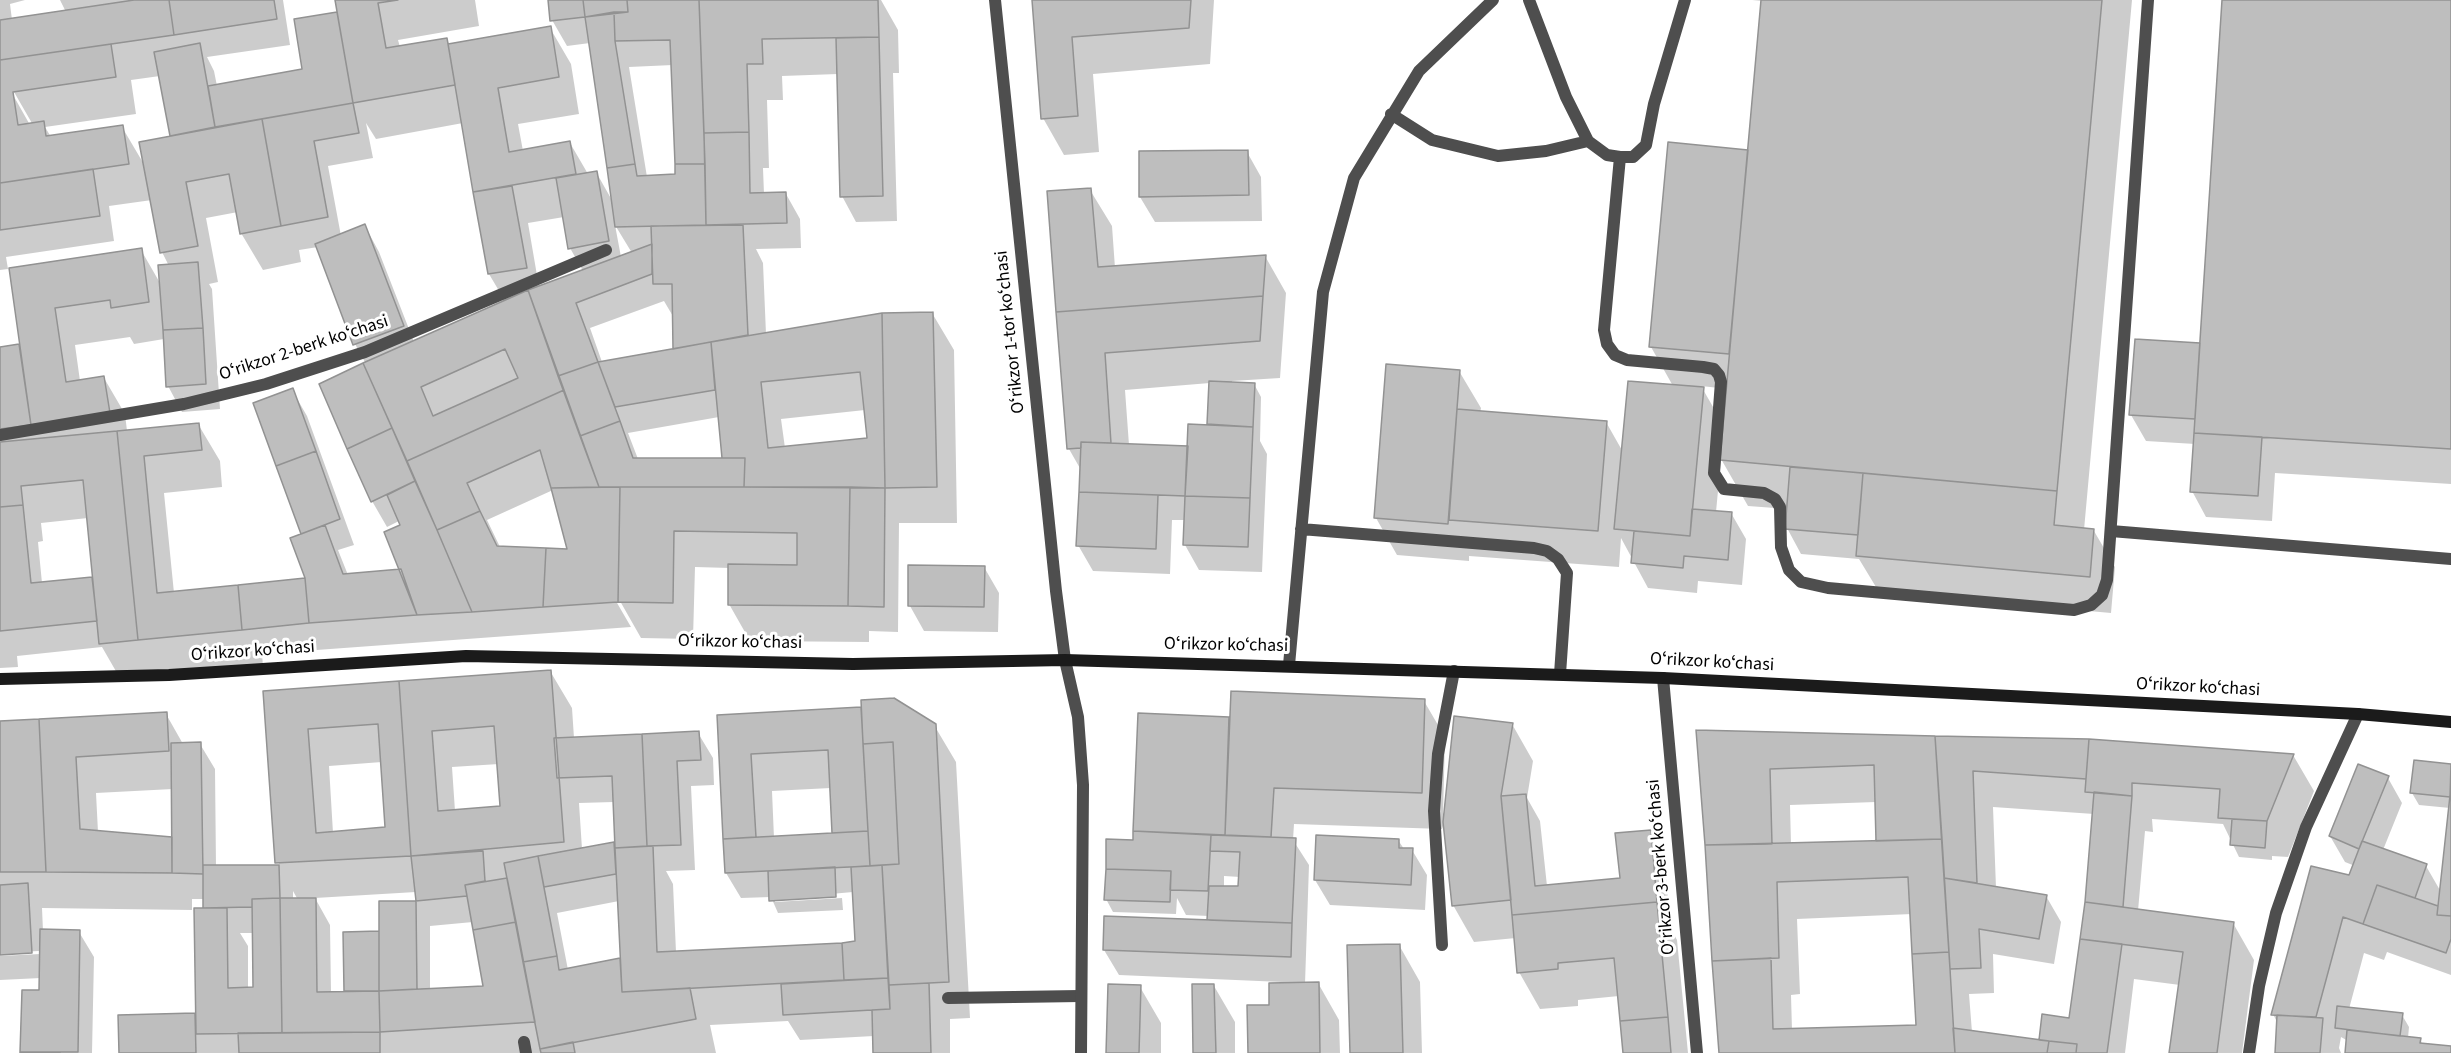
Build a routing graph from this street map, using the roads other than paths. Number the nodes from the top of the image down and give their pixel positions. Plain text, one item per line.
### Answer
1 (995, 0) edge
2 (1493, 0) edge
3 (1528, 0) edge
4 (1685, 0) edge
5 (2148, 0) edge
6 (1391, 114) junction
7 (1588, 141) junction
8 (1620, 157) junction
9 (606, 250) dead end
10 (0, 435) edge
11 (1300, 529) junction
12 (2111, 531) junction
13 (2451, 559) edge
14 (1065, 660) junction
15 (1289, 665) junction
16 (1454, 671) junction
17 (1560, 674) junction
18 (1663, 678) junction
19 (0, 679) edge
20 (2358, 714) junction
21 (2451, 722) edge
22 (1442, 945) dead end
23 (1080, 996) junction
24 (948, 998) dead end
25 (1082, 1053) edge
26 (1697, 1053) edge
27 (2249, 1053) edge

1 - 14 street, Oʻrikzor 1-tor koʻchasi
2 - 6 street
3 - 7 street
4 - 8 street
5 - 12 street
6 - 7 street
6 - 11 street
7 - 8 street
8 - 12 street
9 - 10 street, Oʻrikzor 2-berk koʻchasi
11 - 15 street
11 - 17 street
12 - 13 street
14 - 15 main road, Oʻrikzor koʻchasi
14 - 19 main road, Oʻrikzor koʻchasi
14 - 23 street, Oʻrikzor 1-tor koʻchasi
15 - 16 main road, Oʻrikzor koʻchasi
16 - 17 main road, Oʻrikzor koʻchasi
16 - 22 street
17 - 18 main road, Oʻrikzor koʻchasi
18 - 20 main road, Oʻrikzor koʻchasi
18 - 26 street, Oʻrikzor 3-berk koʻchasi
20 - 21 main road, Oʻrikzor koʻchasi
20 - 27 street
23 - 24 street
23 - 25 street, Oʻrikzor 1-tor koʻchasi

